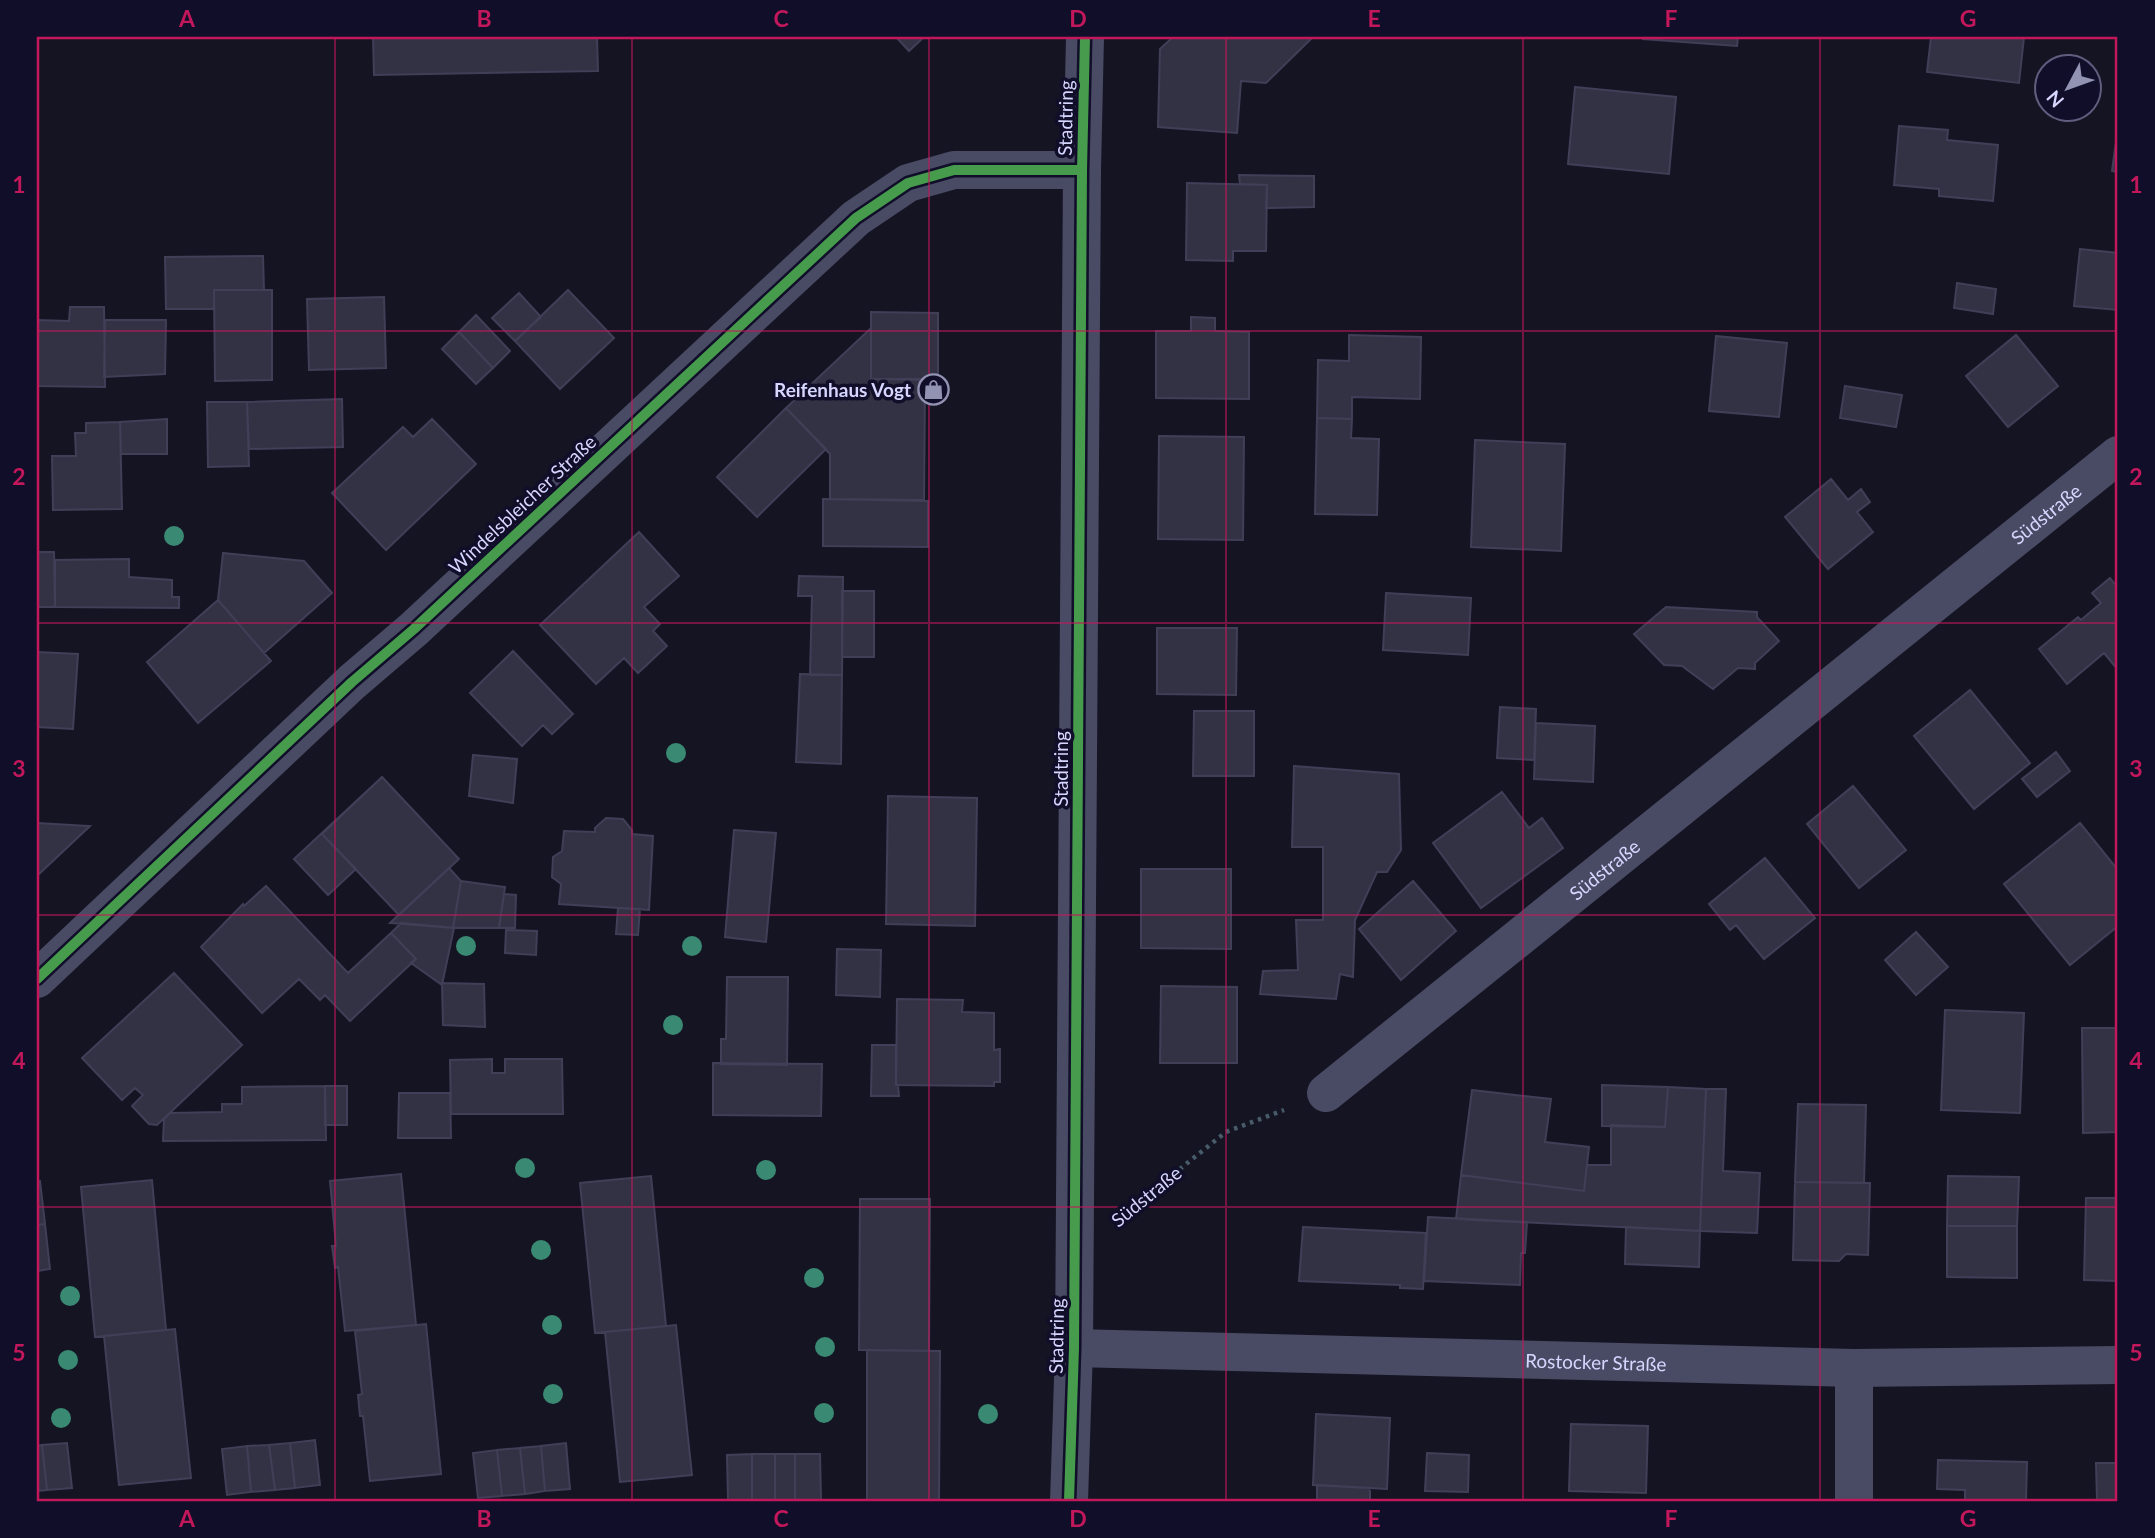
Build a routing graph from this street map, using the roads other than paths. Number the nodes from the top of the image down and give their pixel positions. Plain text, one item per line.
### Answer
1 (1085, 37) edge
2 (1082, 170) junction
3 (2118, 455) edge
4 (37, 979) edge
5 (1326, 1093) road end
6 (1073, 1348) junction
7 (2118, 1365) edge
8 (1854, 1368) junction
9 (1069, 1501) edge
10 (1854, 1501) edge

1 - 2 street, Stadtring
2 - 4 street, Windelsbleicher Straße
2 - 6 street, Stadtring
3 - 5 street, Südstraße
6 - 8 street, Rostocker Straße
6 - 9 street, Stadtring
7 - 8 street, Rostocker Straße
8 - 10 street

